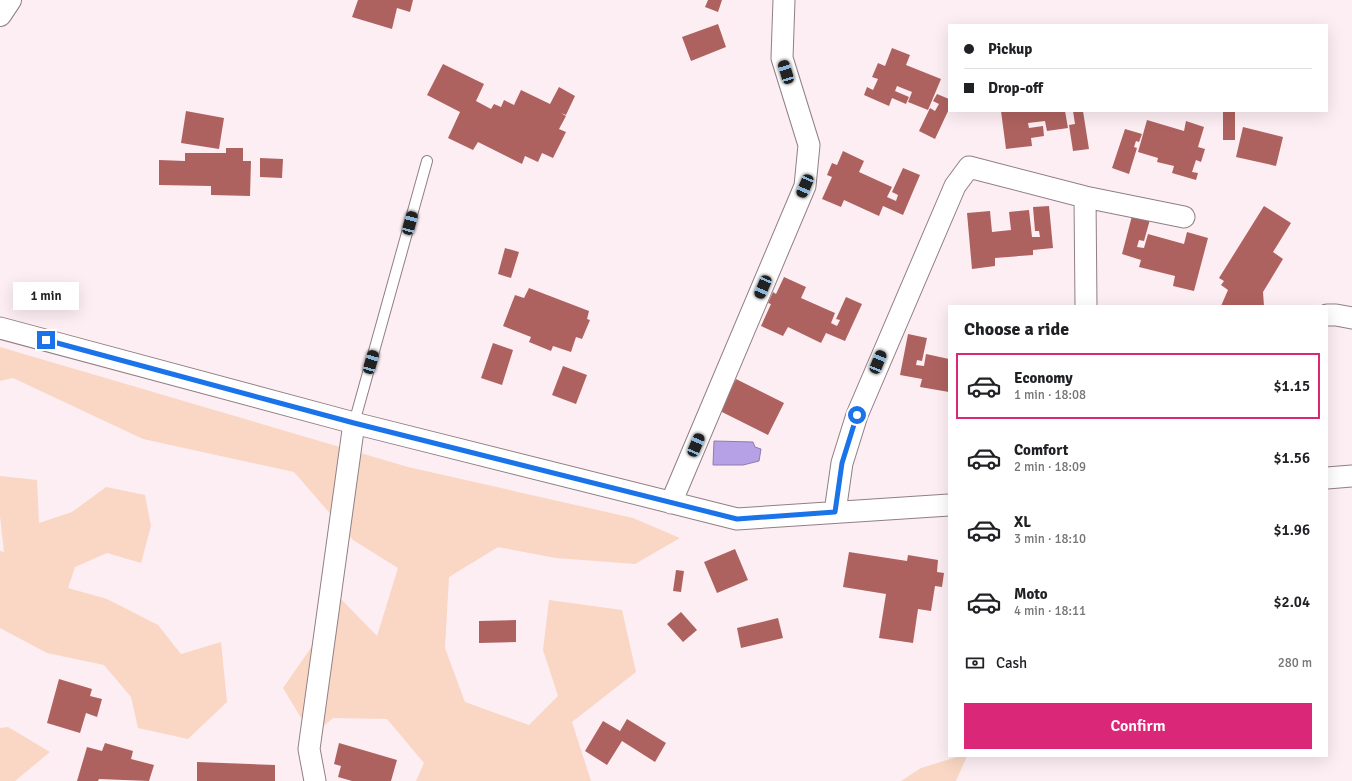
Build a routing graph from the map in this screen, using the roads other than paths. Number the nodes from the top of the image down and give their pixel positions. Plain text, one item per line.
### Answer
1 (10, 0) edge
2 (784, 0) edge
3 (0, 15) edge
4 (426, 161) dead end
5 (1085, 197) junction
6 (1184, 217) dead end
7 (1086, 305) edge
8 (1328, 315) edge
9 (1352, 318) edge
10 (0, 328) edge
11 (354, 423) junction
12 (1352, 476) edge
13 (1328, 478) edge
14 (671, 502) junction
15 (948, 505) edge
16 (835, 512) junction
17 (315, 781) edge

1 - 3 main road
2 - 14 street
4 - 11 lane
5 - 6 street
5 - 7 street
5 - 16 street
8 - 9 street
10 - 11 street
11 - 14 street
11 - 17 street
12 - 13 street
14 - 16 street
15 - 16 street

